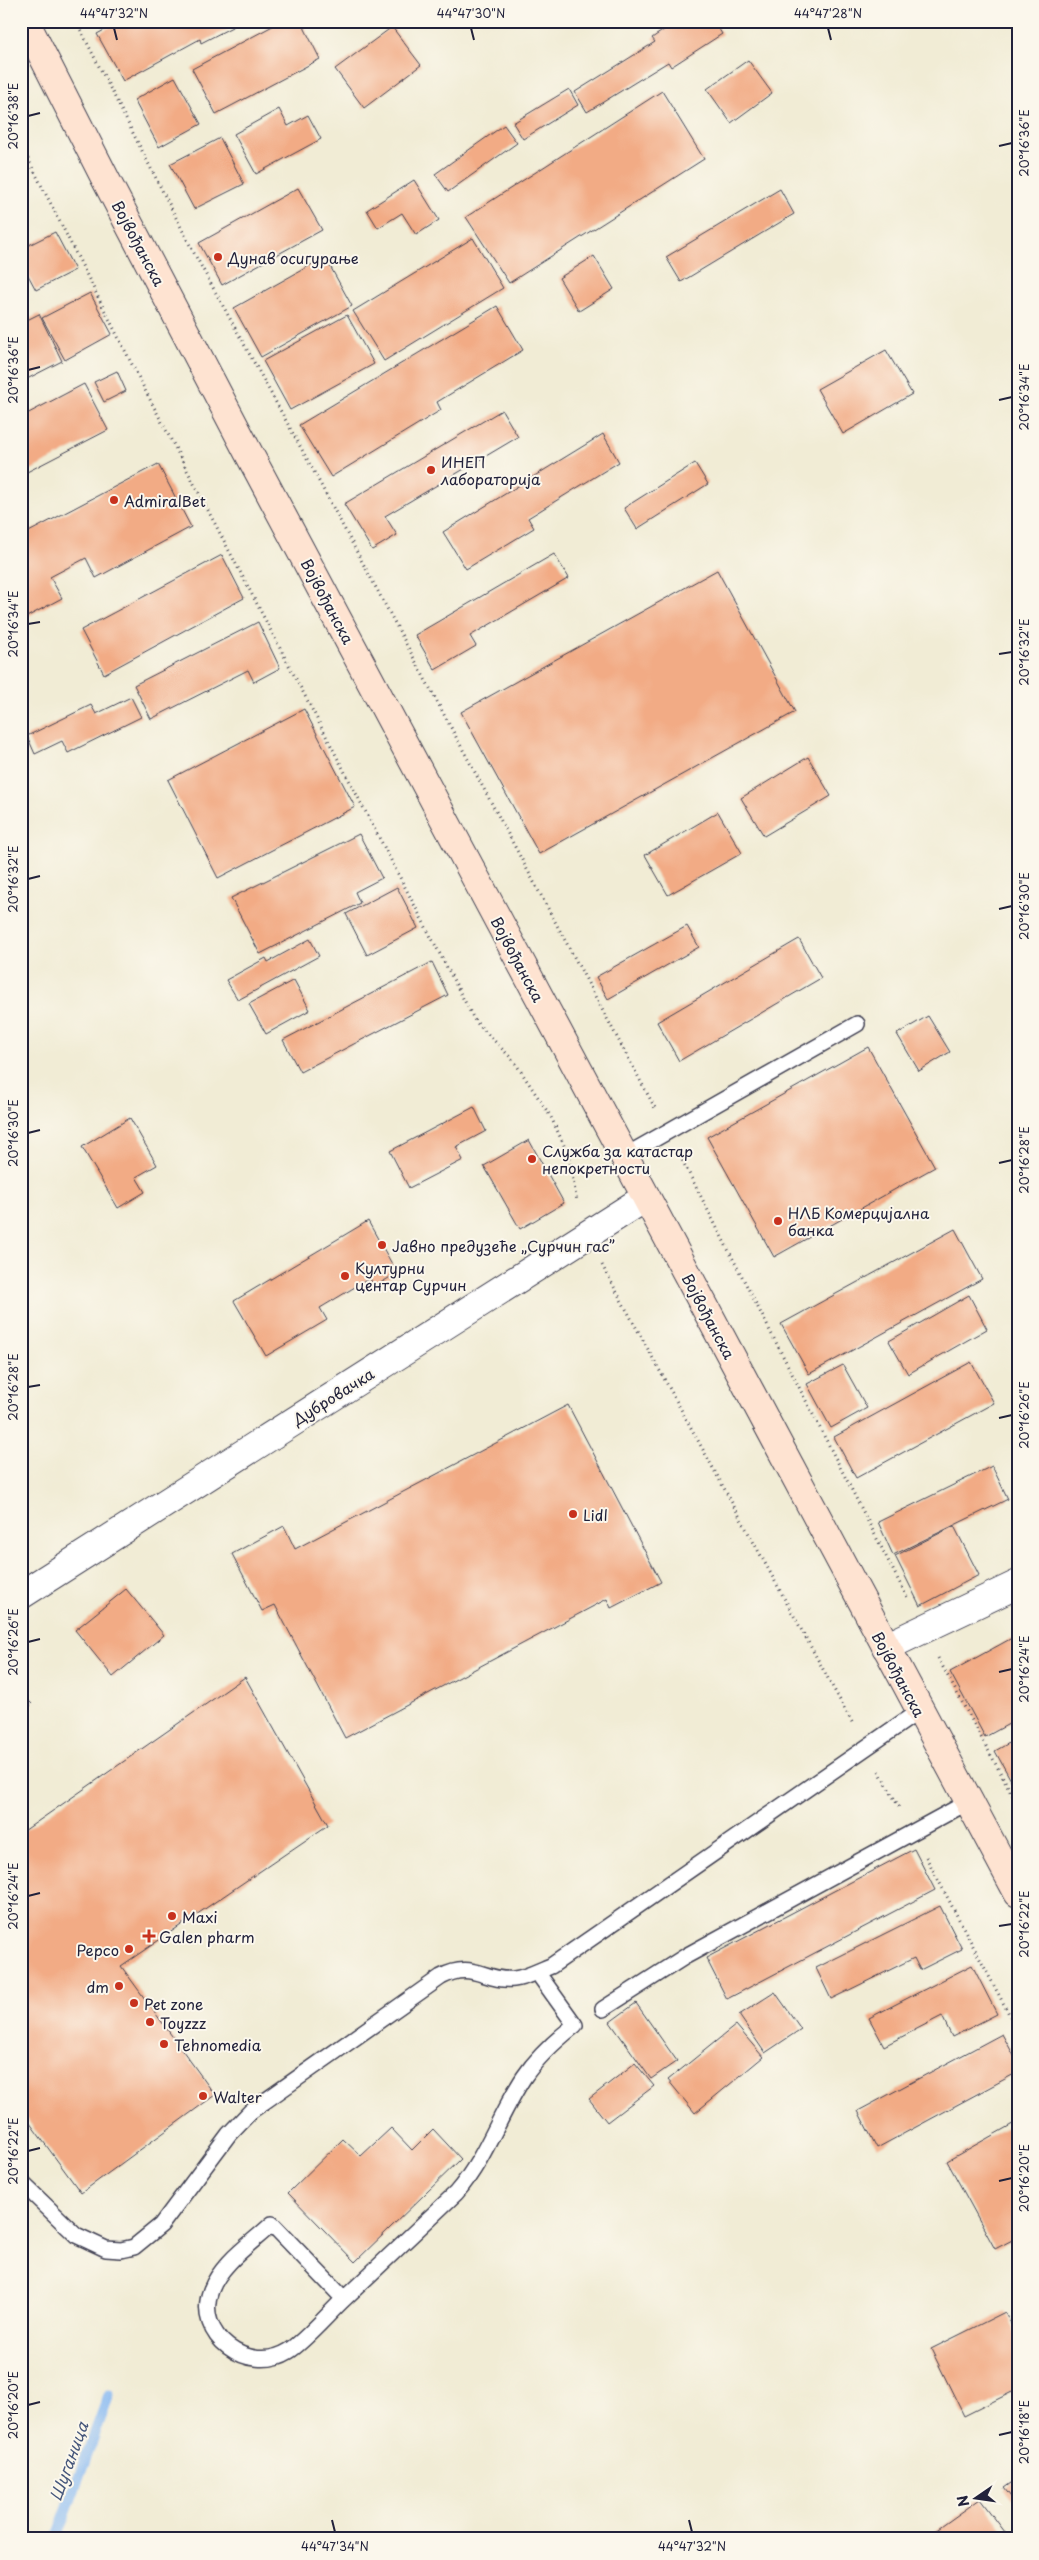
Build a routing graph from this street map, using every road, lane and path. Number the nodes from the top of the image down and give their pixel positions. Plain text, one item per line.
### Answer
1 (25, 21) edge
2 (76, 21) edge
3 (21, 145) edge
4 (857, 1024) dead end
5 (667, 1131) junction
6 (623, 1157) junction
7 (644, 1198) junction
8 (586, 1236) junction
9 (1018, 1584) edge
10 (21, 1595) edge
11 (923, 1629) junction
12 (886, 1647) junction
13 (919, 1711) junction
14 (866, 1748) junction
15 (968, 1802) junction
16 (1018, 1804) edge
17 (912, 1831) junction
18 (1018, 1893) edge
19 (537, 1972) junction
20 (603, 2009) dead end
21 (1018, 2031) edge
22 (21, 2182) edge
23 (344, 2299) junction

1 - 6 main road, Војвођанска
2 - 5 path
3 - 8 path
4 - 5 lane
5 - 6 lane
5 - 11 path
6 - 7 main road, Војвођанска
7 - 8 street, Дубровачка
7 - 12 main road, Војвођанска
8 - 10 street, Дубровачка
8 - 14 path
9 - 11 street
11 - 12 street
11 - 16 path
12 - 13 main road, Војвођанска
13 - 14 lane
13 - 15 main road, Војвођанска
14 - 17 path
14 - 19 lane
15 - 17 lane
15 - 18 main road, Војвођанска
17 - 20 lane
17 - 21 path
19 - 22 lane
19 - 23 lane
23 - 23 lane

